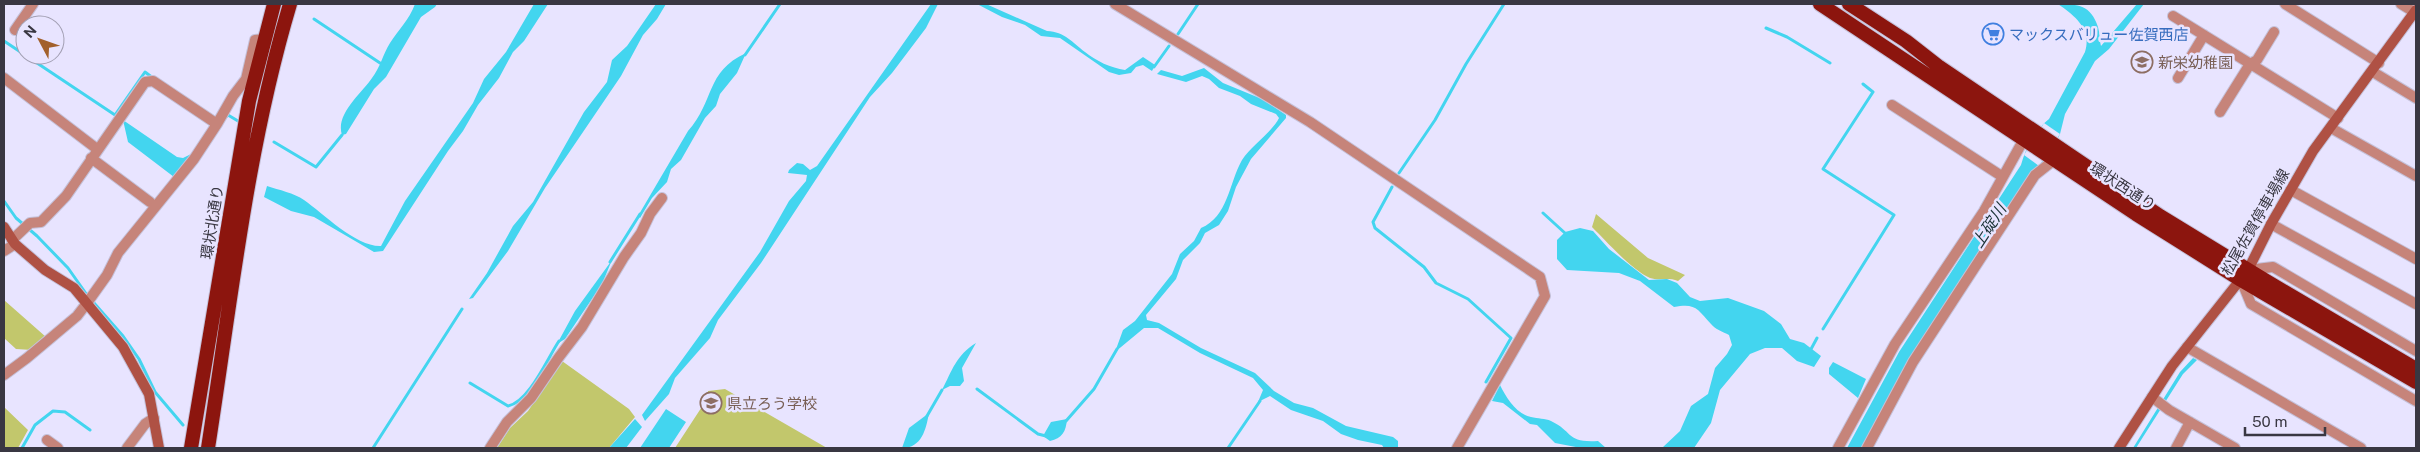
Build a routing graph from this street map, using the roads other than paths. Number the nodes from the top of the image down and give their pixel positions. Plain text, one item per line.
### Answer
1 (33, 4) edge
2 (274, 4) edge
3 (290, 4) edge
4 (1115, 4) edge
5 (1820, 4) edge
6 (1849, 4) edge
7 (2285, 4) edge
8 (2401, 4) edge
9 (2415, 11) edge
10 (25, 15) edge
11 (2174, 16) dead end
12 (2274, 32) dead end
13 (2204, 35) junction
14 (264, 39) junction
15 (2250, 64) junction
16 (2376, 67) junction
17 (4, 78) edge
18 (2178, 78) dead end
19 (2416, 98) edge
20 (1892, 105) dead end
21 (2220, 112) dead end
22 (2338, 118) junction
23 (219, 120) junction
24 (2331, 128) junction
25 (2031, 139) junction
26 (2052, 153) junction
27 (94, 154) junction
28 (2416, 176) edge
29 (2003, 177) junction
30 (2291, 190) junction
31 (662, 198) dead end
32 (150, 202) dead end
33 (2271, 224) junction
34 (4, 228) edge
35 (13, 242) junction
36 (4, 251) edge
37 (2416, 259) edge
38 (2244, 275) junction
39 (2265, 287) junction
40 (89, 300) junction
41 (2416, 304) edge
42 (2187, 347) junction
43 (2416, 350) edge
44 (2416, 370) edge
45 (4, 375) edge
46 (2416, 382) edge
47 (2158, 401) junction
48 (2416, 401) edge
49 (154, 418) junction
50 (2190, 422) junction
51 (47, 440) dead end
52 (58, 448) edge
53 (128, 448) edge
54 (159, 448) edge
55 (191, 448) edge
56 (208, 448) edge
57 (490, 448) edge
58 (1457, 448) edge
59 (1838, 448) edge
60 (1867, 448) edge
61 (2119, 448) edge
62 (2176, 448) edge
63 (2235, 448) edge
64 (2361, 448) edge

1 - 10 street
2 - 14 highway, 環状北通り
3 - 56 highway, 環状北通り
4 - 58 street
5 - 25 highway, 環状西通り
6 - 25 highway, 環状西通り
7 - 16 street
8 - 9 street
9 - 16 main road, 松尾佐賀停車場線
11 - 13 street
12 - 15 street
13 - 15 street
13 - 18 street
14 - 23 street
14 - 55 highway, 環状北通り
15 - 21 street
15 - 22 street
16 - 19 street
16 - 22 main road, 松尾佐賀停車場線
17 - 27 street
20 - 29 street
22 - 24 main road, 松尾佐賀停車場線
23 - 27 street
23 - 40 street
24 - 28 street
24 - 30 main road, 松尾佐賀停車場線
25 - 26 highway, 環状西通り
25 - 29 street
26 - 38 highway, 環状西通り
26 - 60 street
27 - 32 street
27 - 35 street
29 - 59 street
30 - 33 main road, 松尾佐賀停車場線
30 - 37 street
31 - 57 street
33 - 38 main road, 松尾佐賀停車場線
33 - 41 street
34 - 35 main road
35 - 36 street
35 - 40 main road
38 - 39 highway, 環状西通り
38 - 42 main road, 松尾佐賀停車場線
38 - 43 street
38 - 48 street
39 - 44 highway, 環状西通り
39 - 46 highway, 環状西通り
40 - 45 street
40 - 49 main road
42 - 47 main road, 松尾佐賀停車場線
42 - 64 street
47 - 50 street
47 - 61 main road, 松尾佐賀停車場線
49 - 53 street
49 - 54 main road
50 - 62 street
50 - 63 street
51 - 52 street

